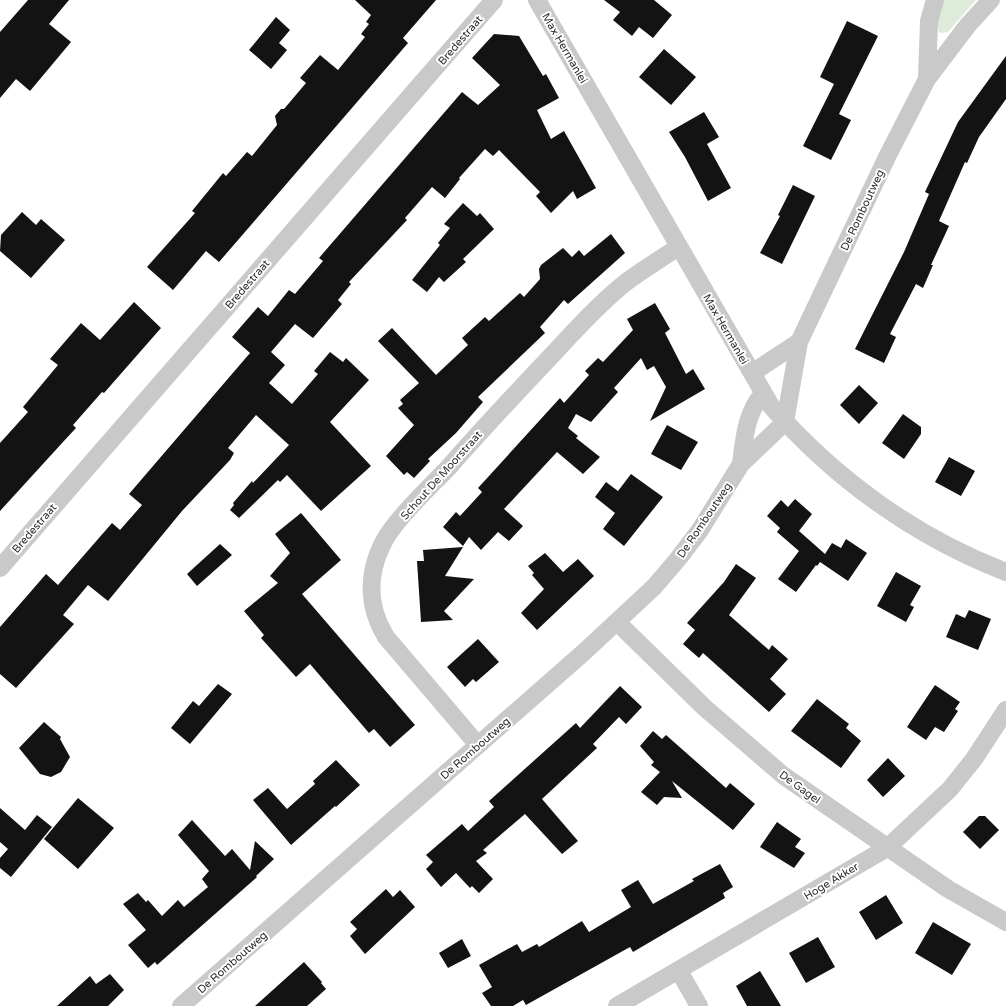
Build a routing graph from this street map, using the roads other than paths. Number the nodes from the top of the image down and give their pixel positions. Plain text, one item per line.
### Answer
1 (494, 0) edge
2 (537, 0) edge
3 (936, 0) edge
4 (991, 0) edge
5 (927, 79) junction
6 (678, 247) junction
7 (799, 342) junction
8 (752, 373) junction
9 (763, 394) junction
10 (785, 422) junction
11 (741, 464) junction
12 (0, 568) edge
13 (1006, 572) edge
14 (617, 622) junction
15 (1006, 710) edge
16 (478, 745) junction
17 (887, 848) junction
18 (1006, 922) edge
19 (679, 971) junction
20 (181, 1006) edge
21 (617, 1006) edge
22 (698, 1006) edge

1 - 12 street, Bredestraat
2 - 6 street, Max Hermanlei
3 - 5 street, De Romboutweg
4 - 5 street, De Romboutweg
5 - 7 street, De Romboutweg
6 - 8 street, Max Hermanlei
6 - 16 street, Schout De Moorstraat
7 - 8 street
7 - 10 street, De Romboutweg
8 - 9 street, Max Hermanlei
9 - 10 street, Max Hermanlei
9 - 11 street, De Romboutweg
10 - 11 street, De Romboutweg
10 - 13 street, Max Hermanlei
11 - 14 street, De Romboutweg
14 - 16 street, De Romboutweg
14 - 17 street, De Gagel
15 - 17 street, Hoge Akker
16 - 20 street, De Romboutweg
17 - 18 street, De Gagel
17 - 19 street, Hoge Akker
19 - 21 street, Hoge Akker
19 - 22 street

